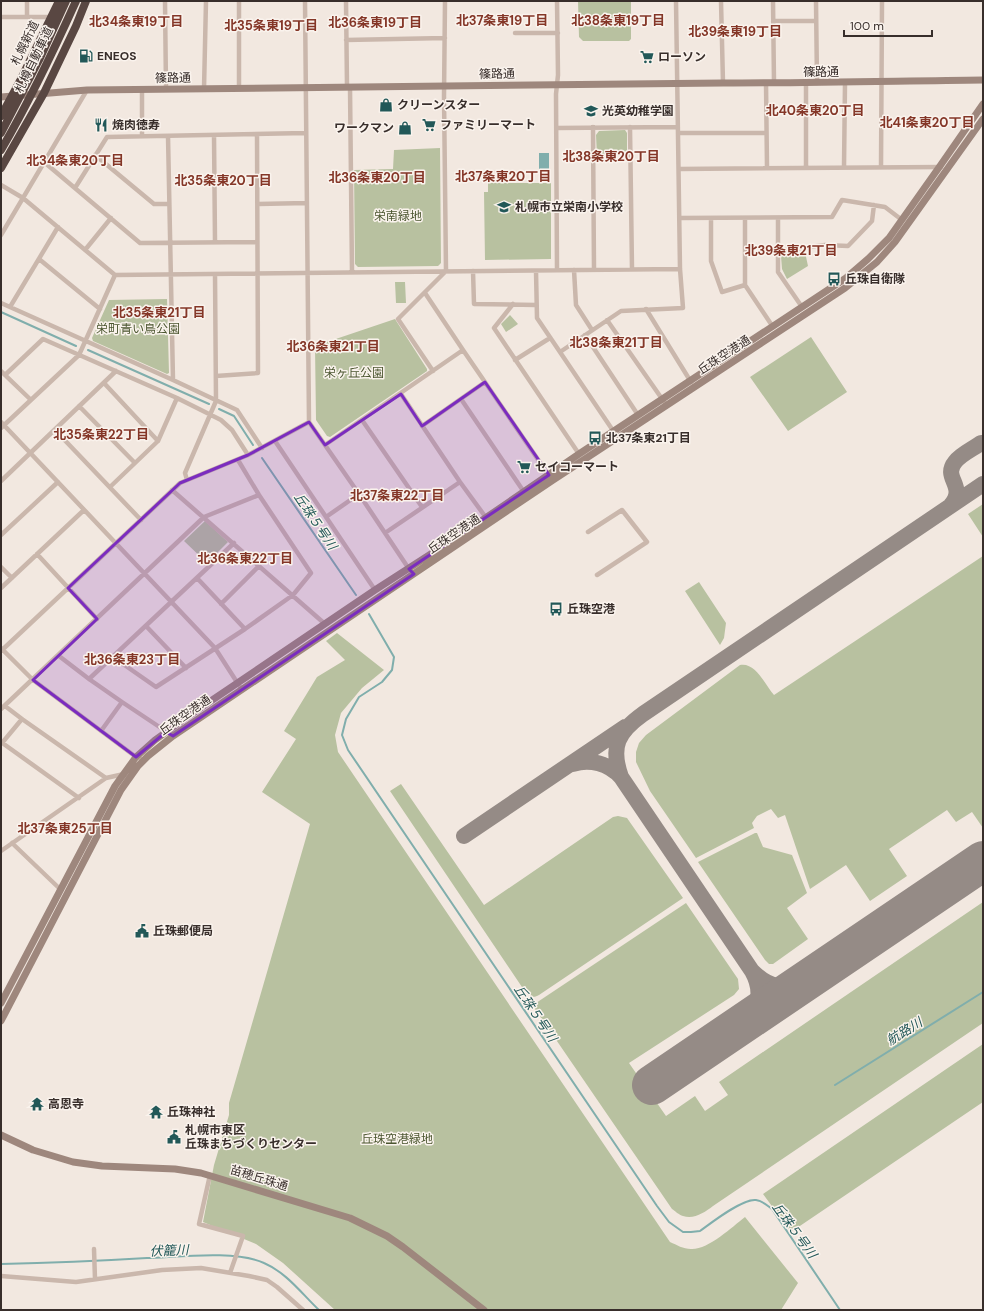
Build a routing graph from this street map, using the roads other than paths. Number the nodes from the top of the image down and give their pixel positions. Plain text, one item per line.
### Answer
1 (27, 1) edge
2 (58, 1) edge
3 (66, 1) edge
4 (76, 1) edge
5 (86, 1) edge
6 (165, 1) edge
7 (206, 1) edge
8 (239, 1) edge
9 (305, 1) edge
10 (346, 1) edge
11 (444, 1) edge
12 (557, 1) edge
13 (676, 1) edge
14 (721, 1) edge
15 (773, 1) edge
16 (816, 1) edge
17 (882, 1) edge
18 (1, 17) edge
19 (27, 17) junction
20 (51, 17) junction
21 (773, 21) junction
22 (816, 21) junction
23 (516, 33) dead end
24 (558, 33) junction
25 (445, 38) junction
26 (346, 40) junction
27 (983, 80) edge
28 (881, 81) junction
29 (723, 83) junction
30 (770, 83) junction
31 (806, 83) junction
32 (816, 83) junction
33 (845, 83) junction
34 (557, 84) junction
35 (677, 84) junction
36 (444, 86) junction
37 (348, 87) junction
38 (239, 88) junction
39 (306, 88) junction
40 (204, 89) junction
41 (87, 90) junction
42 (142, 90) junction
43 (166, 90) junction
44 (44, 93) junction
45 (1, 97) edge
46 (11, 97) junction
47 (983, 104) edge
48 (1, 116) edge
49 (983, 119) edge
50 (593, 127) junction
51 (630, 127) junction
52 (678, 127) junction
53 (557, 128) junction
54 (1, 133) edge
55 (306, 133) junction
56 (678, 133) junction
57 (766, 133) junction
58 (257, 134) junction
59 (214, 135) junction
60 (142, 136) junction
61 (168, 136) junction
62 (1, 150) edge
63 (95, 155) junction
64 (44, 162) junction
65 (844, 167) junction
66 (881, 167) junction
67 (1, 168) edge
68 (767, 168) junction
69 (806, 168) junction
70 (943, 168) junction
71 (679, 169) junction
72 (1, 185) edge
73 (75, 188) junction
74 (23, 198) junction
75 (307, 203) junction
76 (169, 204) junction
77 (258, 204) junction
78 (874, 205) junction
79 (111, 218) junction
80 (680, 218) junction
81 (711, 218) junction
82 (745, 218) junction
83 (778, 218) junction
84 (902, 220) junction
85 (58, 227) junction
86 (1, 235) edge
87 (215, 242) junction
88 (257, 242) junction
89 (170, 243) junction
90 (85, 250) junction
91 (778, 251) junction
92 (39, 259) junction
93 (632, 269) junction
94 (680, 269) junction
95 (557, 270) junction
96 (574, 270) junction
97 (594, 270) junction
98 (446, 271) junction
99 (473, 271) junction
100 (536, 271) junction
101 (352, 272) junction
102 (307, 273) junction
103 (215, 274) junction
104 (257, 274) junction
105 (115, 275) junction
106 (170, 275) junction
107 (745, 285) junction
108 (425, 293) junction
109 (1, 302) edge
110 (514, 304) junction
111 (536, 305) junction
112 (10, 307) junction
113 (802, 307) junction
114 (100, 309) junction
115 (646, 309) junction
116 (607, 320) junction
117 (773, 327) junction
118 (592, 330) junction
119 (585, 335) junction
120 (550, 338) junction
121 (86, 340) junction
122 (463, 350) junction
123 (560, 352) junction
124 (79, 355) junction
125 (515, 360) junction
126 (1, 371) edge
127 (116, 371) junction
128 (432, 371) junction
129 (5, 375) junction
130 (216, 376) junction
131 (173, 380) junction
132 (486, 382) junction
133 (104, 383) junction
134 (692, 384) junction
135 (401, 394) junction
136 (177, 398) junction
137 (461, 399) junction
138 (662, 399) junction
139 (30, 400) junction
140 (216, 400) junction
141 (79, 406) junction
142 (667, 406) junction
143 (210, 415) junction
144 (638, 415) junction
145 (362, 420) junction
146 (309, 422) junction
147 (2, 425) edge
148 (422, 426) junction
149 (55, 430) junction
150 (616, 435) junction
151 (158, 440) junction
152 (275, 441) junction
153 (324, 445) junction
154 (262, 448) junction
155 (31, 453) junction
156 (579, 454) junction
157 (248, 455) junction
158 (238, 460) junction
159 (135, 463) junction
160 (551, 478) junction
161 (187, 480) junction
162 (1, 481) edge
163 (58, 482) junction
164 (460, 482) junction
165 (110, 487) junction
166 (172, 490) junction
167 (524, 492) junction
168 (359, 494) junction
169 (259, 495) junction
170 (422, 507) junction
171 (84, 510) junction
172 (204, 517) junction
173 (326, 518) junction
174 (141, 520) junction
175 (488, 520) junction
176 (588, 532) dead end
177 (385, 533) junction
178 (1, 535) edge
179 (116, 543) junction
180 (234, 543) junction
181 (37, 554) junction
182 (259, 566) junction
183 (1, 567) edge
184 (412, 571) junction
185 (145, 574) junction
186 (597, 575) dead end
187 (12, 578) junction
188 (196, 578) junction
189 (1, 588) edge
190 (68, 588) junction
191 (375, 590) junction
192 (293, 595) junction
193 (172, 602) junction
194 (221, 604) junction
195 (97, 619) junction
196 (325, 624) junction
197 (146, 626) junction
198 (245, 629) junction
199 (215, 648) junction
200 (2, 649) edge
201 (59, 656) junction
202 (113, 657) junction
203 (186, 668) junction
204 (89, 679) junction
205 (33, 680) junction
206 (238, 683) junction
207 (242, 690) junction
208 (122, 702) junction
209 (3, 708) edge
210 (22, 719) junction
211 (101, 731) junction
212 (166, 732) junction
213 (173, 736) junction
214 (2, 742) edge
215 (136, 757) junction
216 (144, 760) junction
217 (124, 774) junction
218 (132, 775) junction
219 (106, 778) junction
220 (79, 798) junction
221 (12, 843) junction
222 (1, 851) edge
223 (60, 890) junction
224 (1, 1002) edge
225 (1, 1021) edge
226 (1, 1134) edge
227 (210, 1175) junction
228 (94, 1249) dead end
229 (230, 1273) junction
230 (1, 1276) edge
231 (95, 1279) junction
232 (303, 1310) edge
233 (484, 1310) edge

1 - 19 street
2 - 20 highway, 札幌新道
3 - 54 highway, 札樽自動車道
4 - 62 highway, 札樽自動車道
5 - 44 highway
6 - 43 street
7 - 40 street
8 - 38 street
9 - 39 street
10 - 26 street
11 - 25 street
12 - 24 street
13 - 35 street
14 - 29 street
15 - 21 street
16 - 22 street
17 - 28 street
18 - 19 street
19 - 20 street
20 - 46 highway, 札幌新道
21 - 22 street
21 - 30 street
22 - 32 street
23 - 24 street
24 - 34 street
25 - 26 street
25 - 36 street
26 - 37 street
27 - 28 main road, 篠路通
28 - 33 main road, 篠路通
28 - 66 street
29 - 30 main road, 篠路通
29 - 35 main road, 篠路通
30 - 31 main road, 篠路通
30 - 57 street
31 - 32 main road, 篠路通
31 - 69 street
32 - 33 main road, 篠路通
33 - 65 street
34 - 35 main road, 篠路通
34 - 36 main road, 篠路通
34 - 53 street
35 - 52 street
36 - 37 main road, 篠路通
36 - 98 street
37 - 39 main road, 篠路通
37 - 101 street
38 - 39 main road, 篠路通
38 - 40 main road, 篠路通
39 - 55 street
40 - 43 main road, 篠路通
41 - 42 main road, 篠路通
41 - 44 main road, 篠路通
41 - 64 street
42 - 43 main road, 篠路通
42 - 60 street
44 - 46 main road, 篠路通
44 - 67 highway
45 - 46 main road, 篠路通
46 - 48 highway, 札幌新道
47 - 70 main road, 丘珠空港通
49 - 70 main road, 丘珠空港通
50 - 51 street
50 - 53 street
50 - 97 street
51 - 52 street
51 - 93 street
52 - 56 street
53 - 95 street
55 - 58 street
55 - 75 street
56 - 57 street
56 - 71 street
57 - 68 street
58 - 59 street
58 - 77 street
59 - 61 street
59 - 87 street
60 - 61 street
60 - 63 street
61 - 76 street
63 - 73 street
63 - 76 street
64 - 73 street
64 - 74 street
65 - 66 street
65 - 69 street
66 - 70 street
68 - 69 street
68 - 71 street
70 - 84 main road, 丘珠空港通
70 - 134 main road, 丘珠空港通
71 - 80 street
72 - 74 street
73 - 79 street
74 - 85 street
74 - 86 street
75 - 77 street
75 - 102 street
76 - 89 street
77 - 88 street
78 - 83 street
78 - 84 street
78 - 91 street
79 - 89 street
79 - 90 street
80 - 81 street
80 - 94 street
81 - 82 street
81 - 107 street
82 - 83 street
82 - 107 street
83 - 91 street
84 - 113 main road, 丘珠空港通
85 - 90 street
85 - 92 street
87 - 88 street
87 - 89 street
88 - 104 street
89 - 106 street
90 - 105 street
91 - 113 street
92 - 112 street
92 - 114 street
93 - 94 street
93 - 97 street
94 - 115 street
95 - 96 street
95 - 100 street
96 - 97 street
96 - 118 street
98 - 99 street
98 - 101 street
98 - 108 street
99 - 100 street
99 - 110 street
100 - 111 street
101 - 102 street
102 - 104 street
102 - 146 street
103 - 104 street
103 - 106 street
103 - 130 street
104 - 130 street
105 - 106 street
105 - 114 street
106 - 131 street
107 - 117 street
108 - 122 street
108 - 128 street
109 - 112 street
110 - 111 street
110 - 125 street
111 - 120 street
112 - 121 street
113 - 117 main road, 丘珠空港通
114 - 121 street
115 - 116 street
115 - 134 street
116 - 118 street
116 - 138 street
117 - 134 main road, 丘珠空港通
118 - 119 street
119 - 123 street
119 - 144 street
120 - 123 street
120 - 125 street
121 - 124 street
121 - 131 street
122 - 128 street
122 - 132 street
123 - 150 street
124 - 127 street
124 - 129 street
124 - 139 street
125 - 156 street
126 - 129 street
127 - 133 street
127 - 136 street
128 - 135 street
129 - 139 street
130 - 140 street
131 - 140 street
132 - 137 street
132 - 160 street
133 - 141 street
133 - 151 street
134 - 138 main road, 丘珠空港通
134 - 142 main road, 丘珠空港通
135 - 145 street
135 - 148 street
136 - 143 street
136 - 151 street
137 - 148 street
137 - 167 street
138 - 142 street
138 - 144 main road, 丘珠空港通
139 - 147 street
140 - 143 street
140 - 154 street
141 - 149 street
141 - 159 street
142 - 150 main road, 丘珠空港通
143 - 157 street
143 - 161 street
144 - 150 main road, 丘珠空港通
145 - 153 street
145 - 170 street
146 - 152 street
146 - 153 street
147 - 155 street
148 - 164 street
149 - 155 street
149 - 165 street
150 - 156 main road, 丘珠空港通
150 - 160 main road, 丘珠空港通
151 - 159 street
152 - 154 street
152 - 173 street
153 - 168 street
154 - 157 street
155 - 162 street
155 - 163 street
156 - 160 main road, 丘珠空港通
157 - 158 street
158 - 161 street
158 - 169 street
159 - 165 street
160 - 167 main road, 丘珠空港通
160 - 175 main road, 丘珠空港通
161 - 166 street
163 - 171 street
163 - 178 street
164 - 170 street
164 - 175 street
165 - 174 street
166 - 172 street
166 - 174 street
167 - 175 main road, 丘珠空港通
168 - 173 street
168 - 177 street
169 - 172 street
169 - 192 street
170 - 177 street
171 - 179 street
171 - 181 street
172 - 180 street
172 - 185 street
173 - 191 street
174 - 179 street
175 - 184 main road, 丘珠空港通
176 - 186 street
177 - 184 street
179 - 185 street
179 - 190 street
180 - 182 street
180 - 188 street
181 - 187 street
181 - 190 street
182 - 192 street
182 - 194 street
183 - 187 street
184 - 191 main road, 丘珠空港通
184 - 207 main road, 丘珠空港通
185 - 193 street
185 - 195 street
187 - 189 street
188 - 193 street
188 - 194 street
190 - 195 street
190 - 200 street
191 - 196 main road, 丘珠空港通
192 - 196 street
192 - 198 street
193 - 197 street
193 - 199 street
194 - 198 street
195 - 201 street
196 - 206 main road, 丘珠空港通
197 - 202 street
197 - 203 street
198 - 199 street
199 - 203 street
199 - 206 street
200 - 205 street
201 - 204 street
201 - 205 street
202 - 203 street
202 - 204 street
204 - 208 street
205 - 209 street
205 - 211 street
206 - 207 street
206 - 212 main road, 丘珠空港通
207 - 213 main road, 丘珠空港通
208 - 211 street
208 - 212 street
209 - 210 street
210 - 214 street
210 - 219 street
211 - 215 street
212 - 213 street
212 - 215 main road, 丘珠空港通
213 - 216 main road, 丘珠空港通
214 - 220 street
215 - 216 street
215 - 217 main road, 丘珠空港通
216 - 218 main road, 丘珠空港通
217 - 218 street
217 - 219 street
217 - 223 main road, 丘珠空港通
218 - 225 main road, 丘珠空港通
219 - 220 street
220 - 221 street
221 - 222 street
221 - 223 street
223 - 224 main road, 丘珠空港通
226 - 227 main road, 苗穂丘珠通
227 - 229 street
227 - 233 main road, 苗穂丘珠通
228 - 231 street
229 - 231 street
229 - 232 street
230 - 231 street

